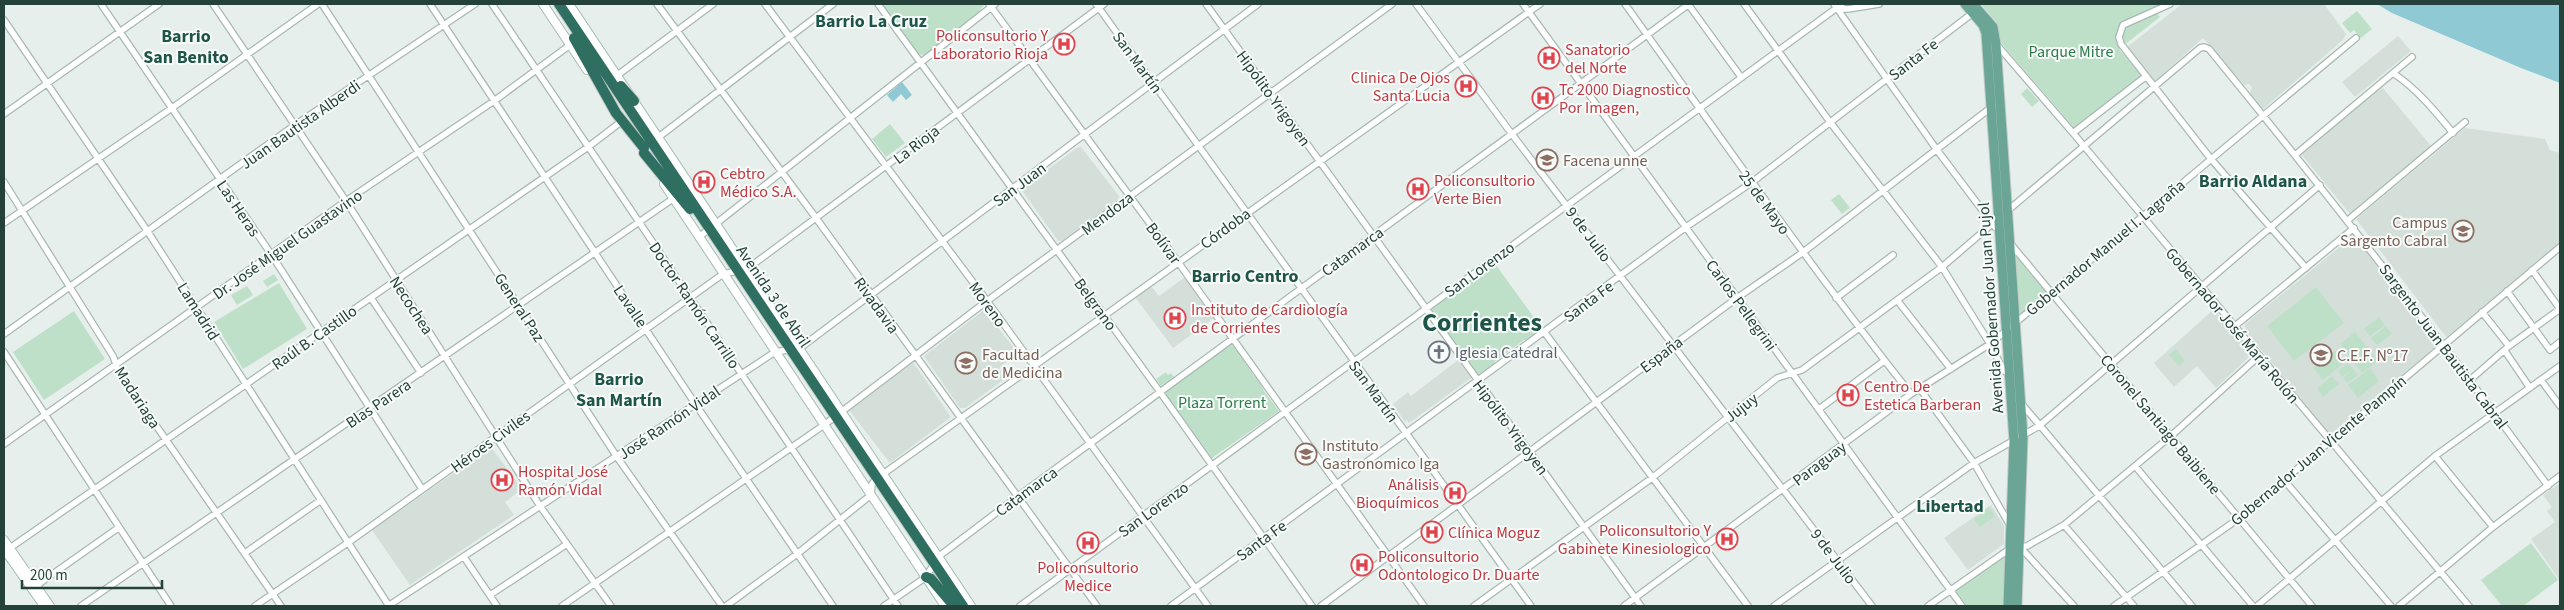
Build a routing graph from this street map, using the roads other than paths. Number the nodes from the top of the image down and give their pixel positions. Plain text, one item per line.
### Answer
1 (101, 4) edge
2 (159, 4) edge
3 (213, 4) edge
4 (318, 4) edge
5 (322, 4) edge
6 (430, 4) edge
7 (475, 4) edge
8 (492, 4) edge
9 (569, 4) edge
10 (657, 4) edge
11 (713, 4) edge
12 (765, 4) edge
13 (832, 4) edge
14 (878, 4) edge
15 (1206, 4) edge
16 (1258, 4) edge
17 (1392, 4) edge
18 (1416, 4) edge
19 (1522, 4) edge
20 (1540, 4) edge
21 (1625, 4) edge
22 (1689, 4) edge
23 (1744, 4) edge
24 (1879, 4) edge
25 (1965, 4) edge
26 (2170, 4) edge
27 (552, 5) edge
28 (991, 5) edge
29 (1099, 5) edge
30 (1838, 5) edge
31 (1974, 8) edge
32 (1528, 12) junction
33 (4, 20) edge
34 (444, 26) junction
35 (1224, 29) junction
36 (120, 31) junction
37 (678, 31) junction
38 (1647, 34) junction
39 (790, 36) junction
40 (2356, 38) dead end
41 (575, 39) junction
42 (1996, 44) junction
43 (2204, 47) joint
44 (1778, 50) junction
45 (247, 54) junction
46 (2412, 58) dead end
47 (1029, 59) junction
48 (1459, 61) junction
49 (920, 62) junction
50 (536, 68) junction
51 (2393, 73) junction
52 (368, 75) junction
53 (1741, 77) junction
54 (2145, 77) junction
55 (1887, 79) junction
56 (608, 82) junction
57 (1153, 82) junction
58 (48, 83) junction
59 (1580, 83) junction
60 (2154, 87) junction
61 (721, 89) junction
62 (1271, 93) junction
63 (494, 101) junction
64 (634, 101) joint
65 (1999, 101) junction
66 (172, 108) junction
67 (1698, 108) junction
68 (1991, 108) junction
69 (956, 113) junction
70 (4, 114) edge
71 (2263, 115) junction
72 (619, 117) junction
73 (850, 119) junction
74 (1830, 122) junction
75 (2465, 122) dead end
76 (295, 125) junction
77 (2453, 132) junction
78 (1512, 133) junction
79 (2073, 133) junction
80 (1084, 135) junction
81 (649, 145) junction
82 (1199, 146) junction
83 (2084, 146) junction
84 (588, 147) junction
85 (1936, 150) junction
86 (418, 152) junction
87 (2295, 155) junction
88 (1632, 156) junction
89 (98, 158) junction
90 (2211, 159) junction
91 (1319, 160) junction
92 (886, 166) junction
93 (782, 171) junction
94 (544, 176) junction
95 (221, 180) junction
96 (4, 182) edge
97 (1751, 183) junction
98 (2320, 186) junction
99 (1012, 189) junction
100 (1883, 191) junction
101 (1130, 196) junction
102 (674, 198) junction
103 (346, 201) junction
104 (1566, 204) junction
105 (692, 207) junction
106 (22, 210) junction
107 (2007, 210) junction
108 (1247, 213) junction
109 (2143, 217) junction
110 (816, 218) junction
111 (2348, 220) junction
112 (1996, 221) junction
113 (4, 223) edge
114 (639, 223) junction
115 (1686, 227) junction
116 (2270, 227) junction
117 (469, 228) junction
118 (2354, 228) junction
119 (708, 230) junction
120 (148, 232) junction
121 (1374, 234) junction
122 (2000, 235) junction
123 (943, 242) junction
124 (2009, 242) junction
125 (1058, 250) junction
126 (2559, 250) edge
127 (596, 253) junction
128 (1802, 253) junction
129 (271, 254) junction
130 (1893, 255) dead end
131 (1178, 262) junction
132 (1942, 267) junction
133 (2306, 268) junction
134 (2532, 270) junction
135 (735, 271) junction
136 (1621, 276) junction
137 (396, 280) junction
138 (2201, 286) junction
139 (69, 287) junction
140 (1300, 288) junction
141 (2507, 291) junction
142 (2053, 293) junction
143 (870, 296) junction
144 (371, 298) junction
145 (689, 298) junction
146 (1737, 298) junction
147 (1836, 298) junction
148 (1897, 300) junction
149 (987, 301) junction
150 (519, 305) junction
151 (1426, 307) junction
152 (198, 308) junction
153 (2560, 309) edge
154 (2482, 312) junction
155 (1104, 315) junction
156 (2011, 326) junction
157 (2235, 326) junction
158 (646, 328) junction
159 (1857, 328) junction
160 (2535, 329) junction
161 (321, 332) junction
162 (1545, 333) junction
163 (4, 334) edge
164 (1233, 338) junction
165 (2560, 342) edge
166 (1674, 344) junction
167 (1990, 344) junction
168 (2444, 344) junction
169 (2507, 349) junction
170 (787, 350) junction
171 (4, 352) edge
172 (445, 356) junction
173 (915, 356) junction
174 (2259, 356) junction
175 (1884, 361) junction
176 (1354, 362) junction
177 (116, 364) junction
178 (2111, 365) junction
179 (2560, 366) edge
180 (1033, 367) junction
181 (1951, 369) junction
182 (2004, 371) dead end
183 (1792, 372) junction
184 (421, 374) junction
185 (742, 374) junction
186 (2470, 380) junction
187 (2541, 380) junction
188 (1477, 381) junction
189 (569, 383) junction
190 (245, 384) junction
191 (2530, 388) junction
192 (1920, 389) junction
193 (1160, 392) junction
194 (1911, 394) junction
195 (1596, 402) junction
196 (2021, 402) junction
197 (696, 405) junction
198 (2560, 406) edge
199 (370, 408) junction
200 (1818, 409) junction
201 (1285, 412) junction
202 (2495, 413) junction
203 (44, 415) junction
204 (1728, 417) junction
205 (833, 418) junction
206 (961, 419) junction
207 (2039, 426) junction
208 (1405, 434) junction
209 (497, 436) junction
210 (2023, 436) junction
211 (2171, 436) junction
212 (165, 440) junction
213 (2014, 441) junction
214 (2329, 442) junction
215 (4, 444) edge
216 (1090, 444) junction
217 (1845, 444) junction
218 (792, 447) junction
219 (1531, 452) junction
220 (617, 456) junction
221 (2435, 456) junction
222 (294, 460) junction
223 (1974, 464) junction
224 (1212, 466) junction
225 (2135, 466) junction
226 (2560, 476) edge
227 (1652, 478) junction
228 (747, 479) junction
229 (877, 479) junction
230 (2284, 480) junction
231 (1337, 485) junction
232 (2548, 486) junction
233 (422, 489) junction
234 (1783, 490) junction
235 (94, 491) junction
236 (870, 495) junction
237 (1018, 497) junction
238 (2100, 497) junction
239 (321, 500) junction
240 (2380, 501) junction
241 (1458, 505) junction
242 (540, 506) junction
243 (217, 513) junction
244 (1143, 516) junction
245 (1898, 518) junction
246 (840, 519) junction
247 (2238, 519) junction
248 (2064, 525) junction
249 (1585, 527) junction
250 (2494, 527) junction
251 (118, 528) junction
252 (2011, 528) junction
253 (670, 530) junction
254 (920, 530) joint
255 (1263, 539) junction
256 (4, 540) edge
257 (2334, 541) junction
258 (349, 542) junction
259 (567, 544) junction
260 (2201, 545) junction
261 (2015, 547) junction
262 (1705, 548) junction
263 (6, 551) edge
264 (245, 553) junction
265 (797, 554) junction
266 (464, 557) junction
267 (1388, 557) junction
268 (1838, 561) junction
269 (143, 565) junction
270 (933, 568) junction
271 (1070, 570) junction
272 (2440, 571) junction
273 (2163, 572) junction
274 (1512, 579) junction
275 (2290, 580) junction
276 (595, 583) junction
277 (34, 587) junction
278 (1196, 589) junction
279 (1950, 590) junction
280 (273, 593) junction
281 (490, 595) junction
282 (2126, 597) junction
283 (1635, 598) junction
284 (894, 600) junction
285 (44, 606) edge
286 (50, 606) edge
287 (82, 606) edge
288 (171, 606) edge
289 (255, 606) edge
290 (281, 606) edge
291 (389, 606) edge
292 (497, 606) edge
293 (562, 606) edge
294 (611, 606) edge
295 (724, 606) edge
296 (833, 606) edge
297 (884, 606) edge
298 (898, 606) edge
299 (946, 606) edge
300 (954, 606) edge
301 (963, 606) edge
302 (971, 606) edge
303 (1020, 606) edge
304 (1097, 606) edge
305 (1171, 606) edge
306 (1208, 606) edge
307 (1312, 606) edge
308 (1321, 606) edge
309 (1424, 606) edge
310 (1474, 606) edge
311 (1531, 606) edge
312 (1624, 606) edge
313 (1641, 606) edge
314 (1748, 606) edge
315 (1774, 606) edge
316 (1872, 606) edge
317 (1928, 606) edge
318 (1962, 606) edge
319 (2008, 606) edge
320 (2017, 606) edge
321 (2074, 606) edge
322 (2114, 606) edge
323 (2134, 606) edge
324 (2192, 606) edge
325 (2255, 606) edge
326 (2312, 606) edge
327 (2391, 606) edge
328 (2399, 606) edge
329 (2469, 606) edge

1 - 36 street, Las Heras
2 - 36 street
3 - 45 street, Necochea
4 - 45 street
5 - 52 street, General Paz
6 - 34 street, Lavalle
7 - 34 street, Juan Bautista Alberdi
8 - 50 street, Doctor Ramón Carrillo
9 - 56 main road, Avenida 3 de Abril
10 - 37 street, Rivadavia
11 - 37 street
12 - 39 street, Moreno
13 - 39 street
14 - 49 street, Belgrano
15 - 35 street, Hipólito Yrigoyen
16 - 35 street, San Juan
17 - 62 street, Mendoza
18 - 48 street, 9 de Julio
19 - 32 street, Carlos Pellegrini
20 - 32 street, Córdoba
21 - 38 street, 25 de Mayo
22 - 38 street, Catamarca
22 - 53 street
23 - 44 street
24 - 30 street
25 - 31 main road
26 - 54 street
27 - 41 highway
28 - 47 street, Bolívar
28 - 49 street
29 - 47 street, La Rioja
29 - 57 street, San Martín
30 - 44 street, San Lorenzo
30 - 55 street
31 - 42 main road, Avenida Gobernador Juan Pujol
31 - 55 street, Santa Fe
31 - 68 main road, Avenida Gobernador Juan Pujol
32 - 48 street, Córdoba
32 - 59 street, Carlos Pellegrini
33 - 58 street, Lamadrid
34 - 52 street, Juan Bautista Alberdi
34 - 63 street, Lavalle
35 - 57 street, San Juan
35 - 62 street, Hipólito Yrigoyen
36 - 58 street
36 - 66 street, Las Heras
37 - 56 street
37 - 61 street, Rivadavia
38 - 59 street, Catamarca
38 - 67 street, 25 de Mayo
39 - 61 street
39 - 73 street, Moreno
40 - 71 street, Gobernador Manuel I. Lagraña
41 - 50 street, Dr. José Miguel Guastavino
41 - 56 highway
42 - 65 main road, Avenida Gobernador Juan Pujol
42 - 79 street, Gobernador José María Rolón
43 - 60 street, Jujuy
43 - 71 street, Sargento Juan Bautista Cabral
44 - 53 street, San Lorenzo
44 - 74 street
45 - 66 street
45 - 76 street, Necochea
46 - 51 street
47 - 69 street, La Rioja
47 - 80 street, Bolívar
48 - 78 street, 9 de Julio
48 - 91 street, Córdoba
49 - 69 street, Belgrano
49 - 73 street
50 - 63 street, Dr. José Miguel Guastavino
50 - 84 street, Doctor Ramón Carrillo
51 - 77 street
51 - 87 street
52 - 76 street, Juan Bautista Alberdi
52 - 86 street, General Paz
53 - 67 street, San Lorenzo
54 - 60 street
54 - 79 street
55 - 74 street, Santa Fe
55 - 85 street
56 - 64 highway
56 - 72 highway
56 - 81 highway, Avenida 3 de Abril
57 - 80 street, San Juan
57 - 82 street, San Martín
58 - 70 street
58 - 89 street, Lamadrid
59 - 78 street, Catamarca
59 - 88 street, Carlos Pellegrini
60 - 83 street, Jujuy
60 - 90 street
61 - 81 street
61 - 93 street, Rivadavia
62 - 82 street, Mendoza
62 - 91 street, Hipólito Yrigoyen
63 - 86 street, Dr. José Miguel Guastavino
63 - 94 street, Lavalle
64 - 81 main road, Avenida 3 de Abril
65 - 68 street, España
65 - 107 main road, Avenida Gobernador Juan Pujol
66 - 89 street
66 - 95 street, Las Heras
67 - 88 street, San Lorenzo
67 - 97 street, 25 de Mayo
68 - 85 street, España
68 - 112 main road, Avenida Gobernador Juan Pujol
69 - 92 street, La Rioja
69 - 99 street, Belgrano
71 - 87 street, Sargento Juan Bautista Cabral
71 - 90 street, Gobernador Manuel I. Lagraña
72 - 81 highway
72 - 84 street, Raúl B. Castillo
73 - 92 street, Moreno
73 - 93 street
74 - 97 street, Santa Fe
74 - 100 street
75 - 77 street
76 - 95 street, Juan Bautista Alberdi
76 - 103 street, Necochea
77 - 111 street
78 - 104 street, 9 de Julio
78 - 121 street, Catamarca
79 - 83 street, Gobernador José María Rolón
80 - 99 street, San Juan
80 - 101 street, Bolívar
81 - 102 main road, Avenida 3 de Abril
81 - 105 highway
81 - 105 highway
81 - 119 main road, Avenida 3 de Abril
82 - 101 street, Mendoza
82 - 108 street, San Martín
83 - 107 street, Jujuy
83 - 109 street, Gobernador José María Rolón
84 - 94 street, Raúl B. Castillo
84 - 114 street, Doctor Ramón Carrillo
85 - 100 street, España
85 - 112 street
86 - 103 street, Dr. José Miguel Guastavino
86 - 117 street, General Paz
87 - 98 street, Sargento Juan Bautista Cabral
88 - 104 street, San Lorenzo
88 - 115 street, Carlos Pellegrini
89 - 106 street
89 - 120 street, Lamadrid
90 - 109 street, Gobernador Manuel I. Lagraña
90 - 116 street
91 - 108 street, Córdoba
91 - 121 street, Hipólito Yrigoyen
92 - 110 street, La Rioja
92 - 123 street, Moreno
93 - 110 street, Rivadavia
93 - 119 street
94 - 117 street, Raúl B. Castillo
94 - 127 street, Lavalle
95 - 120 street, Juan Bautista Alberdi
95 - 129 street, Las Heras
96 - 106 street, Madariaga
97 - 115 street, Santa Fe
97 - 128 street, 25 de Mayo
98 - 111 street, Sargento Juan Bautista Cabral
98 - 116 street
99 - 123 street, San Juan
99 - 125 street, Belgrano
100 - 128 street, España
100 - 132 street
101 - 125 street, Mendoza
101 - 131 street, Bolívar
102 - 114 street, Blas Parera
102 - 119 main road, Avenida 3 de Abril
103 - 129 street, Dr. José Miguel Guastavino
103 - 137 street, Necochea
104 - 136 street, 9 de Julio
104 - 151 street, San Lorenzo
105 - 119 highway, Avenida 3 de Abril
106 - 113 street
106 - 139 street, Madariaga
107 - 112 street, Jujuy
107 - 124 main road, Avenida Gobernador Juan Pujol
108 - 131 street, Córdoba
108 - 140 street, San Martín
109 - 138 street, Gobernador José María Rolón
109 - 142 street, Gobernador Manuel I. Lagraña
110 - 135 street, La Rioja
110 - 143 street, Rivadavia
111 - 118 street, Sargento Juan Bautista Cabral
112 - 122 main road, Avenida Gobernador Juan Pujol
112 - 132 street, Jujuy
114 - 127 street, Blas Parera
114 - 145 street, Doctor Ramón Carrillo
115 - 136 street, Santa Fe
115 - 146 street, Carlos Pellegrini
116 - 133 street
116 - 138 street
117 - 137 street, Raúl B. Castillo
117 - 150 street, General Paz
118 - 133 street
118 - 168 street, Sargento Juan Bautista Cabral
119 - 135 highway, Avenida 3 de Abril
119 - 135 main road, Avenida 3 de Abril
120 - 139 street, Juan Bautista Alberdi
120 - 152 street, Lamadrid
121 - 140 street, Catamarca
121 - 151 street, Hipólito Yrigoyen
122 - 124 street, Coronel Santiago Baibiene
122 - 156 main road, Avenida Gobernador Juan Pujol
123 - 143 street, San Juan
123 - 149 street, Moreno
124 - 142 street, Coronel Santiago Baibiene
124 - 156 main road, Avenida Gobernador Juan Pujol
125 - 149 street, Mendoza
125 - 155 street, Belgrano
126 - 134 street, Gobernador Juan Vicente Pampín
127 - 150 street, Blas Parera
127 - 158 street, Lavalle
128 - 146 street, España
128 - 147 street, 25 de Mayo
129 - 152 street, Dr. José Miguel Guastavino
129 - 161 street, Las Heras
130 - 147 street
131 - 155 street, Córdoba
131 - 164 street, Bolívar
132 - 148 street, Jujuy
132 - 167 street
133 - 157 street
134 - 141 street, Gobernador Juan Vicente Pampín
134 - 153 street
135 - 145 street, Héroes Civiles
135 - 170 highway, Avenida 3 de Abril
135 - 170 main road, Avenida 3 de Abril
136 - 162 street, Santa Fe
136 - 166 street, 9 de Julio
137 - 144 street, Raúl B. Castillo
137 - 172 street, Necochea
138 - 157 street, Gobernador José María Rolón
138 - 178 street
139 - 163 street, Juan Bautista Alberdi
139 - 177 street, Madariaga
140 - 164 street, Catamarca
140 - 176 street, San Martín
141 - 154 street, Gobernador Juan Vicente Pampín
141 - 160 street
142 - 156 street, Gobernador Manuel I. Lagraña
142 - 178 street, Coronel Santiago Baibiene
143 - 170 street, San Juan
143 - 173 street, Rivadavia
144 - 161 street, Raúl B. Castillo
144 - 184 street
145 - 158 street, Héroes Civiles
145 - 185 street, Doctor Ramón Carrillo
146 - 166 street, España
146 - 183 street, Carlos Pellegrini
147 - 159 street, 25 de Mayo
148 - 159 street, Jujuy
148 - 181 street
149 - 173 street, Mendoza
149 - 180 street, Moreno
150 - 172 street, Blas Parera
150 - 189 street, General Paz
151 - 176 street, San Lorenzo
151 - 188 street, Hipólito Yrigoyen
152 - 177 street, Dr. José Miguel Guastavino
152 - 190 street, Lamadrid
153 - 160 street
154 - 168 street, Gobernador Juan Vicente Pampín
154 - 169 street
155 - 180 street, Córdoba
155 - 193 street, Belgrano
156 - 167 street, Paraguay
156 - 196 main road, Avenida Gobernador Juan Pujol
156 - 213 main road, Avenida Gobernador Juan Pujol
157 - 174 street, Gobernador José María Rolón
158 - 189 street, Héroes Civiles
158 - 197 street, Lavalle
159 - 175 street, 25 de Mayo
159 - 183 street, Jujuy
160 - 165 street
160 - 169 street
161 - 190 street, Raúl B. Castillo
161 - 199 street, Las Heras
162 - 188 street, Santa Fe
162 - 195 street
164 - 193 street, Catamarca
164 - 201 street, Bolívar
166 - 195 street, España
166 - 204 street, 9 de Julio
167 - 181 street, Paraguay
167 - 182 street
168 - 186 street, Sargento Juan Bautista Cabral
168 - 214 street, Gobernador Juan Vicente Pampín
169 - 186 street
169 - 191 street
170 - 185 street, José Ramón Vidal
170 - 205 highway, Avenida 3 de Abril
170 - 205 main road, Avenida 3 de Abril
171 - 203 street
172 - 184 street, Blas Parera
172 - 209 street, Necochea
173 - 205 street, Mendoza
173 - 206 street, Rivadavia
174 - 211 street
174 - 214 street, Gobernador José María Rolón
175 - 194 street, 25 de Mayo
175 - 200 street
176 - 201 street, San Lorenzo
176 - 208 street, San Martín
177 - 203 street, Dr. José Miguel Guastavino
177 - 212 street, Madariaga
178 - 207 street
178 - 211 street, Coronel Santiago Baibiene
179 - 187 street
180 - 206 street, Córdoba
180 - 216 street, Moreno
181 - 192 street, Paraguay
183 - 200 street, Carlos Pellegrini
183 - 204 street, Jujuy
184 - 199 street, Blas Parera
185 - 197 street, José Ramón Vidal
185 - 218 street, Doctor Ramón Carrillo
186 - 202 street, Sargento Juan Bautista Cabral
187 - 191 street
187 - 198 street
188 - 208 street, Santa Fe
188 - 219 street, Hipólito Yrigoyen
189 - 209 street, Héroes Civiles
189 - 220 street, General Paz
190 - 212 street, Raúl B. Castillo
190 - 222 street, Lamadrid
191 - 202 street
192 - 194 street, Paraguay
192 - 223 street
193 - 216 street, Catamarca
193 - 224 street, Belgrano
194 - 217 street, Paraguay
195 - 219 street, España
195 - 227 street
196 - 207 street
196 - 210 main road, Avenida Gobernador Juan Pujol
197 - 220 street, José Ramón Vidal
197 - 228 street, Lavalle
199 - 222 street, Blas Parera
199 - 233 street, Las Heras
200 - 217 street, Carlos Pellegrini
201 - 224 street, San Lorenzo
201 - 231 street, Bolívar
202 - 221 street
202 - 232 street, Sargento Juan Bautista Cabral
203 - 215 street, Dr. José Miguel Guastavino
203 - 235 street
204 - 227 street, Jujuy
204 - 234 street, 9 de Julio
205 - 218 street, Mendoza
205 - 229 highway, Avenida 3 de Abril
205 - 236 main road, Avenida 3 de Abril
206 - 229 street, Córdoba
206 - 237 street, Rivadavia
207 - 210 street
207 - 238 street
208 - 231 street, Santa Fe
208 - 241 street, San Martín
209 - 233 street, Héroes Civiles
209 - 242 street, Necochea
210 - 213 street
210 - 261 main road, Avenida Gobernador Juan Pujol
211 - 225 street
211 - 247 street, Coronel Santiago Baibiene
212 - 235 street, Raúl B. Castillo
212 - 243 street, Madariaga
213 - 223 street
213 - 252 main road, Avenida Gobernador Juan Pujol
214 - 230 street, Gobernador Juan Vicente Pampín
214 - 240 street, Gobernador José María Rolón
216 - 237 street, Catamarca
216 - 244 street, Moreno
217 - 234 street, Paraguay
217 - 245 street, Carlos Pellegrini
218 - 228 street, Mendoza
218 - 246 street, Doctor Ramón Carrillo
219 - 241 street, España
219 - 249 street, Hipólito Yrigoyen
220 - 242 street, José Ramón Vidal
220 - 253 street, General Paz
221 - 240 street
221 - 250 street
222 - 239 street, Lamadrid
222 - 243 street, Blas Parera
223 - 245 street
223 - 252 street
224 - 244 street, San Lorenzo
224 - 255 street, Belgrano
225 - 238 street
225 - 260 street
226 - 232 street
227 - 249 street, Jujuy
227 - 262 street
228 - 253 street, Mendoza
228 - 265 street, Lavalle
229 - 236 street
229 - 254 main road, Avenida 3 de Abril
229 - 270 highway, Avenida 3 de Abril
230 - 247 street, Gobernador Juan Vicente Pampín
230 - 257 street
231 - 255 street, Santa Fe
231 - 267 street, Bolívar
232 - 250 street
233 - 258 street, Héroes Civiles
234 - 262 street, Paraguay
234 - 268 street, 9 de Julio
235 - 251 street
235 - 263 street, Raúl B. Castillo
236 - 246 street
236 - 270 main road, Avenida 3 de Abril
237 - 270 street, Catamarca
237 - 271 street, Rivadavia
238 - 248 street
238 - 273 street
239 - 258 street, Lamadrid
239 - 264 street
240 - 257 street
240 - 272 street, Gobernador José María Rolón
241 - 267 street, España
241 - 274 street, San Martín
242 - 259 street, Necochea
242 - 266 street, José Ramón Vidal
243 - 264 street, Madariaga
243 - 269 street, Blas Parera
244 - 271 street, San Lorenzo
244 - 278 street, Moreno
245 - 268 street
245 - 279 street, Carlos Pellegrini
246 - 265 street
246 - 284 street, Doctor Ramón Carrillo
247 - 260 street, Gobernador Juan Vicente Pampín
247 - 275 street, Coronel Santiago Baibiene
248 - 261 street
248 - 282 street
249 - 274 street, Jujuy
249 - 283 street, Hipólito Yrigoyen
250 - 272 street
251 - 269 street
251 - 277 street
252 - 261 main road, Avenida Gobernador Juan Pujol
253 - 276 street, Mendoza
253 - 295 street, General Paz
254 - 270 highway
255 - 278 street, Santa Fe
255 - 307 street, Belgrano
256 - 263 main road
257 - 275 street
257 - 327 street
258 - 280 street, Héroes Civiles
258 - 291 street, Lamadrid
259 - 276 street, Necochea
259 - 281 street
260 - 273 street, Gobernador Juan Vicente Pampín
260 - 325 street
261 - 279 street
261 - 319 main road, Avenida Gobernador Juan Pujol
261 - 320 main road, Avenida Gobernador Juan Pujol
261 - 321 street
262 - 283 street, Paraguay
262 - 314 street
263 - 277 main road
264 - 280 street, Madariaga
265 - 295 street
265 - 296 street, Lavalle
266 - 281 street
266 - 291 street, José Ramón Vidal
267 - 308 street, España
267 - 309 street, Bolívar
268 - 315 street
268 - 316 street, 9 de Julio
269 - 287 street, Blas Parera
269 - 288 street
270 - 284 street, Catamarca
270 - 299 main road, Avenida 3 de Abril
270 - 300 highway
270 - 301 highway, Avenida 3 de Abril
270 - 302 main road, Avenida 3 de Abril
271 - 303 street, San Lorenzo
271 - 304 street, Rivadavia
272 - 328 street
272 - 329 street, Gobernador José María Rolón
273 - 282 street, Gobernador Juan Vicente Pampín
273 - 324 street
274 - 310 street, Jujuy
274 - 311 street, San Martín
275 - 325 street
275 - 326 street, Coronel Santiago Baibiene
276 - 293 street, Mendoza
276 - 294 street, Necochea
277 - 285 main road
277 - 286 main road
278 - 305 street, Santa Fe
278 - 306 street, Moreno
279 - 317 street
279 - 318 street, Carlos Pellegrini
280 - 289 street, Héroes Civiles
280 - 290 street, Madariaga
281 - 292 street
282 - 322 street, Gobernador Juan Vicente Pampín
282 - 323 street
283 - 312 street, Paraguay
283 - 313 street, Hipólito Yrigoyen
284 - 297 street, Catamarca
284 - 298 street, Doctor Ramón Carrillo

